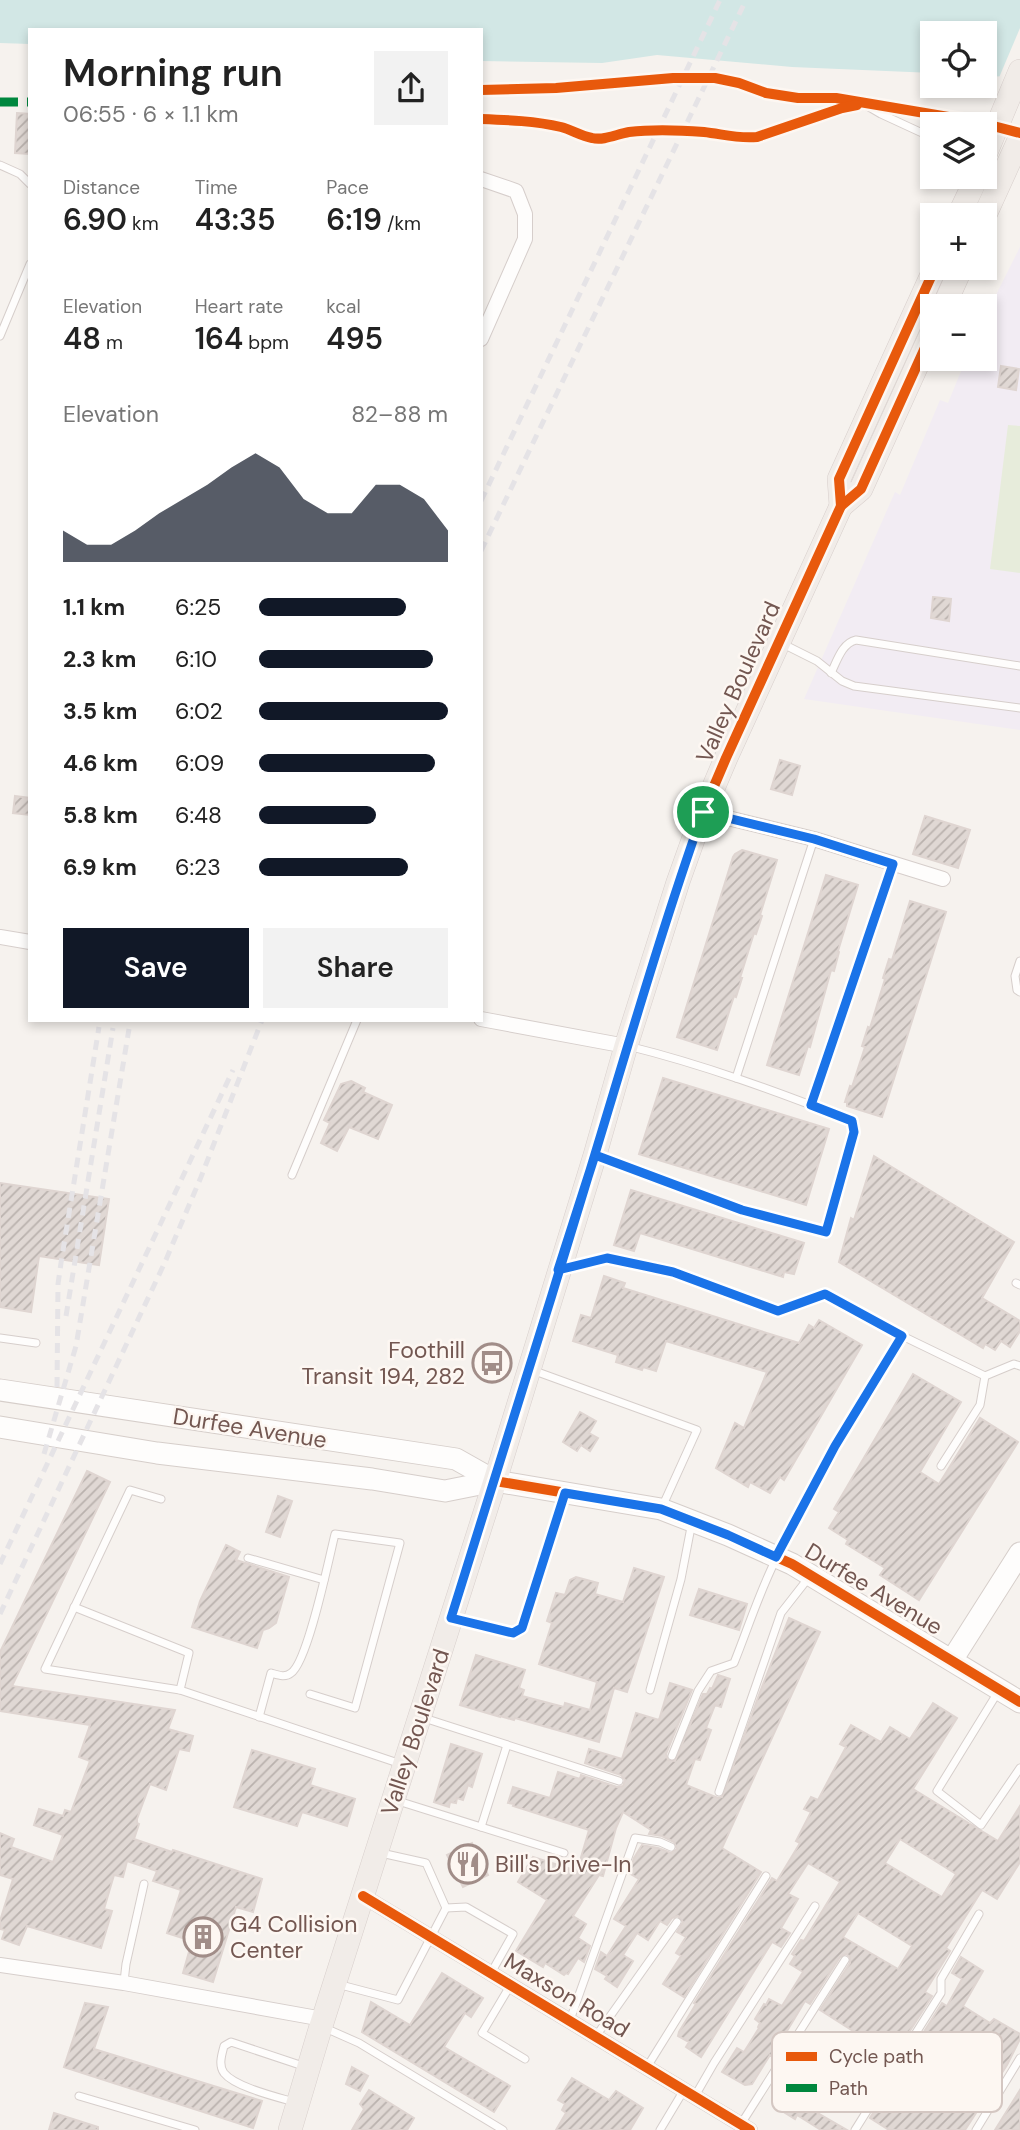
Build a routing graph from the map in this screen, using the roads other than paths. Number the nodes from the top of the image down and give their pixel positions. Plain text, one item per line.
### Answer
1 (1020, 71) edge
2 (864, 104) dead end
3 (997, 125) edge
4 (920, 132) edge
5 (1013, 160) edge
6 (0, 165) edge
7 (483, 180) edge
8 (28, 182) edge
9 (991, 203) edge
10 (28, 269) edge
11 (930, 280) edge
12 (483, 334) edge
13 (0, 336) edge
14 (920, 359) edge
15 (841, 506) junction
16 (779, 642) junction
17 (1020, 666) edge
18 (831, 673) junction
19 (1020, 708) edge
20 (703, 812) junction
21 (814, 839) junction
22 (893, 864) junction
23 (943, 880) dead end
24 (0, 937) edge
25 (28, 942) edge
26 (1020, 961) edge
27 (1020, 992) edge
28 (483, 1019) edge
29 (356, 1022) edge
30 (626, 1046) junction
31 (736, 1078) junction
32 (811, 1105) junction
33 (595, 1155) junction
34 (292, 1175) dead end
35 (558, 1270) junction
36 (902, 1336) junction
37 (0, 1338) edge
38 (36, 1343) dead end
39 (1020, 1366) edge
40 (528, 1369) junction
41 (985, 1376) junction
42 (0, 1390) edge
43 (0, 1427) edge
44 (941, 1466) dead end
45 (495, 1481) junction
46 (565, 1493) junction
47 (161, 1499) dead end
48 (661, 1509) junction
49 (692, 1521) junction
50 (1020, 1553) edge
51 (776, 1557) junction
52 (248, 1558) dead end
53 (810, 1575) junction
54 (324, 1580) junction
55 (74, 1607) junction
56 (451, 1618) junction
57 (951, 1660) junction
58 (650, 1689) dead end
59 (999, 1689) junction
60 (180, 1690) junction
61 (310, 1694) dead end
62 (1020, 1702) edge
63 (259, 1717) junction
64 (420, 1717) junction
65 (507, 1745) junction
66 (672, 1756) dead end
67 (405, 1765) junction
68 (1020, 1768) edge
69 (619, 1782) dead end
70 (719, 1792) dead end
71 (394, 1800) junction
72 (481, 1827) junction
73 (671, 1847) dead end
74 (377, 1853) junction
75 (564, 1853) dead end
76 (766, 1876) dead end
77 (144, 1884) dead end
78 (363, 1896) junction
79 (815, 1906) dead end
80 (446, 1908) junction
81 (979, 1914) dead end
82 (677, 1922) dead end
83 (431, 1937) junction
84 (845, 1960) dead end
85 (0, 1965) edge
86 (491, 1973) junction
87 (124, 1983) junction
88 (335, 1983) junction
89 (511, 1985) junction
90 (570, 2021) junction
91 (322, 2023) junction
92 (802, 2032) edge
93 (917, 2032) edge
94 (596, 2037) junction
95 (1020, 2058) edge
96 (525, 2059) dead end
97 (308, 2067) junction
98 (647, 2067) junction
99 (772, 2082) edge
100 (1002, 2087) edge
101 (689, 2093) junction
102 (79, 2096) dead end
103 (298, 2104) junction
104 (866, 2112) edge
105 (987, 2112) edge
106 (745, 2127) edge
107 (195, 2130) edge
108 (290, 2130) edge
109 (503, 2130) edge
110 (660, 2130) edge
111 (855, 2130) edge
112 (976, 2130) edge

1 - 3 main road
2 - 4 lane
5 - 9 main road
6 - 8 lane
7 - 12 street
10 - 13 lane
11 - 15 main road, Valley Boulevard
14 - 15 main road, Valley Boulevard
15 - 16 main road, Valley Boulevard
16 - 18 lane
16 - 20 main road, Valley Boulevard
17 - 18 lane
18 - 19 lane
20 - 21 street
20 - 30 main road, Valley Boulevard
21 - 22 street
21 - 31 lane
22 - 23 street
22 - 32 lane
24 - 25 street
26 - 27 lane
28 - 30 street
29 - 34 lane
30 - 31 lane
30 - 33 main road, Valley Boulevard
31 - 32 lane
32 - 33 lane
33 - 35 main road, Valley Boulevard
35 - 36 lane
35 - 40 main road, Valley Boulevard
36 - 41 lane
36 - 51 lane
37 - 38 lane
39 - 41 lane
40 - 45 main road, Valley Boulevard
40 - 48 lane
41 - 44 lane
42 - 45 main road, Durfee Avenue
43 - 45 main road, Durfee Avenue
45 - 46 main road, Durfee Avenue
45 - 56 main road, Valley Boulevard
46 - 48 main road, Durfee Avenue
46 - 56 lane
47 - 55 lane
48 - 49 main road, Durfee Avenue
49 - 51 main road, Durfee Avenue
49 - 58 lane
50 - 57 main road
51 - 53 main road, Durfee Avenue
51 - 66 lane
52 - 54 lane
53 - 57 main road, Durfee Avenue
53 - 70 lane
54 - 61 lane
54 - 63 lane
55 - 60 lane
55 - 60 lane
56 - 64 main road, Valley Boulevard
57 - 59 main road, Durfee Avenue
59 - 62 main road, Durfee Avenue
59 - 68 lane
60 - 63 lane
63 - 67 lane
64 - 65 lane
64 - 67 main road, Valley Boulevard
65 - 69 lane
65 - 72 lane
67 - 71 main road, Valley Boulevard
71 - 72 lane
71 - 74 main road, Valley Boulevard
72 - 75 lane
73 - 90 lane
74 - 78 main road, Valley Boulevard
74 - 80 lane
76 - 98 lane
77 - 87 lane
78 - 83 street, Maxson Road
78 - 88 main road, Valley Boulevard
79 - 101 lane
80 - 83 lane
80 - 86 lane
81 - 93 lane
82 - 94 lane
83 - 86 street, Maxson Road
83 - 88 lane
84 - 92 lane
85 - 87 street
86 - 89 street, Maxson Road
87 - 91 street
88 - 91 main road, Valley Boulevard
89 - 90 street, Maxson Road
89 - 96 lane
90 - 94 street, Maxson Road
91 - 97 main road, Valley Boulevard
91 - 109 lane
94 - 98 street, Maxson Road
95 - 100 lane
97 - 103 main road, Valley Boulevard
97 - 103 lane
98 - 101 street, Maxson Road
99 - 106 lane
101 - 106 street, Maxson Road
101 - 110 lane
102 - 107 lane
103 - 108 main road, Valley Boulevard
104 - 111 lane
105 - 112 lane

